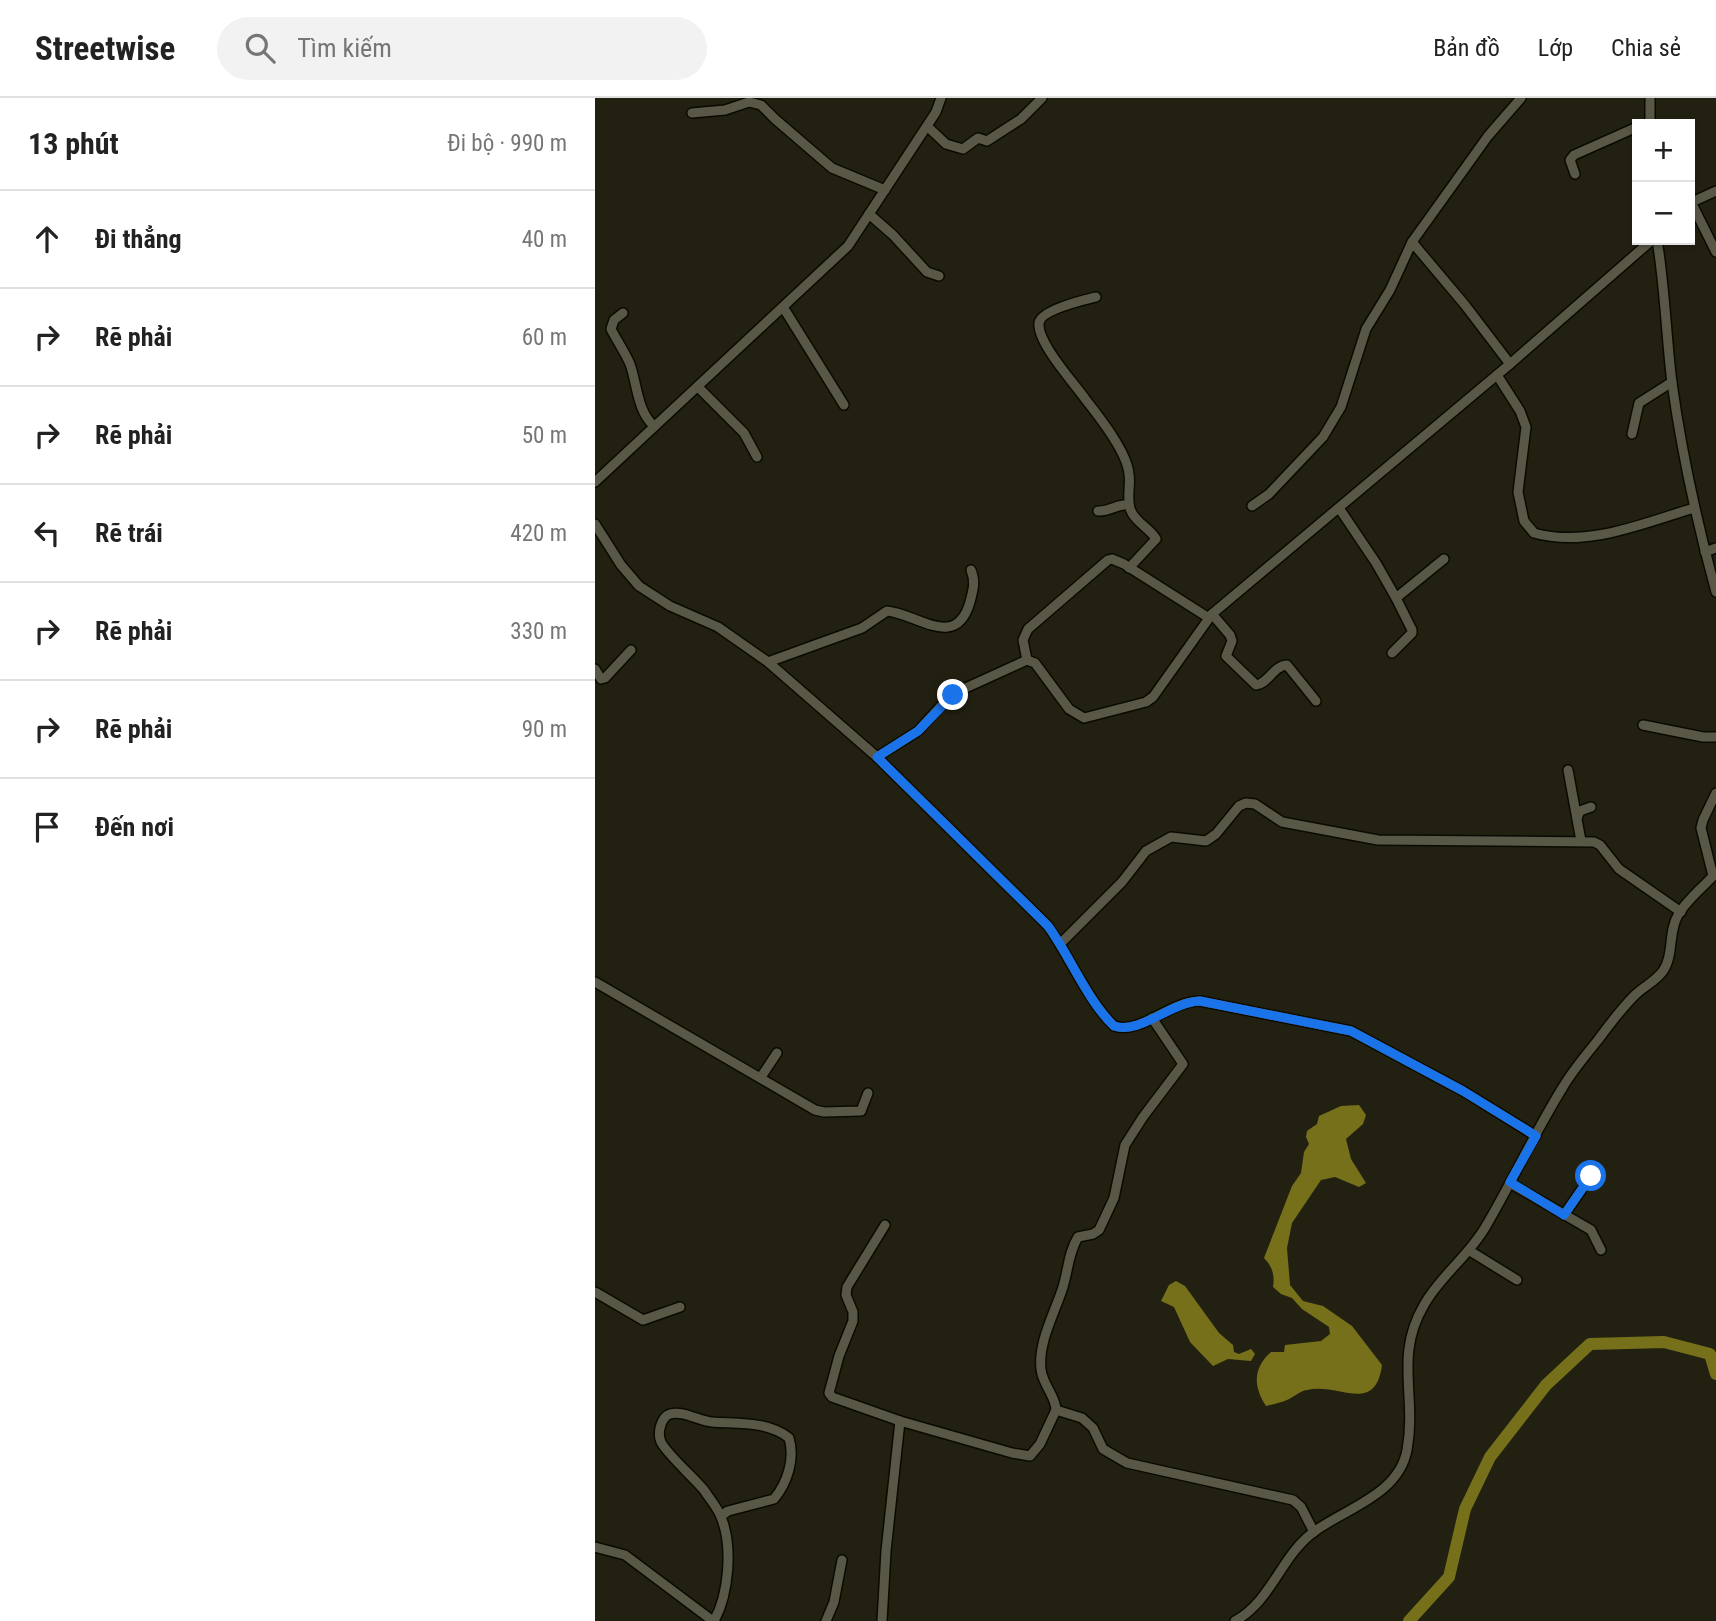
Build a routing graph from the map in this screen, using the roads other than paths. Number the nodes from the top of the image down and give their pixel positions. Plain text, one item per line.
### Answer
1 (941, 98) edge
2 (1042, 98) edge
3 (1521, 98) edge
4 (1650, 98) edge
5 (692, 113) dead end
6 (1649, 119) edge
7 (927, 126) junction
8 (1632, 129) edge
9 (1575, 174) dead end
10 (885, 190) junction
11 (1716, 191) edge
12 (1695, 199) edge
13 (1695, 209) edge
14 (869, 214) junction
15 (1412, 242) junction
16 (1646, 245) edge
17 (1658, 245) edge
18 (1716, 252) edge
19 (939, 276) dead end
20 (1096, 297) dead end
21 (783, 307) junction
22 (623, 313) dead end
23 (1510, 364) junction
24 (1497, 375) junction
25 (1672, 382) junction
26 (698, 387) junction
27 (844, 405) dead end
28 (653, 426) junction
29 (1632, 434) dead end
30 (757, 457) dead end
31 (595, 482) edge
32 (1129, 505) junction
33 (1252, 506) dead end
34 (1339, 508) junction
35 (1694, 508) junction
36 (1098, 511) dead end
37 (595, 524) edge
38 (1716, 548) edge
39 (1705, 552) junction
40 (1444, 559) dead end
41 (1129, 568) junction
42 (971, 570) dead end
43 (1716, 592) edge
44 (1396, 598) junction
45 (1210, 616) junction
46 (631, 650) dead end
47 (1392, 653) dead end
48 (1027, 660) junction
49 (768, 662) junction
50 (595, 669) edge
51 (1316, 701) dead end
52 (1643, 725) dead end
53 (1716, 737) edge
54 (877, 757) junction
55 (1568, 770) dead end
56 (1716, 793) edge
57 (1591, 807) dead end
58 (1716, 816) edge
59 (1577, 818) junction
60 (1703, 820) junction
61 (1581, 841) junction
62 (1681, 912) junction
63 (1061, 943) junction
64 (595, 982) edge
65 (1152, 1018) junction
66 (777, 1053) dead end
67 (761, 1077) junction
68 (868, 1093) dead end
69 (1536, 1136) junction
70 (1591, 1176) dead end
71 (1510, 1182) junction
72 (1564, 1215) junction
73 (885, 1225) dead end
74 (1601, 1250) dead end
75 (1470, 1251) junction
76 (1517, 1280) dead end
77 (595, 1292) edge
78 (680, 1307) dead end
79 (1056, 1410) junction
80 (900, 1421) junction
81 (721, 1516) junction
82 (1314, 1532) junction
83 (595, 1547) edge
84 (842, 1560) dead end
85 (713, 1621) edge
86 (826, 1621) edge
87 (882, 1621) edge
88 (1235, 1621) edge

1 - 7 street
2 - 7 street
3 - 15 street
4 - 6 street
5 - 10 street
7 - 10 street
8 - 9 street
10 - 14 street
11 - 12 street
13 - 18 street
14 - 19 street
14 - 21 street
15 - 23 street
15 - 33 street
16 - 23 street
17 - 25 street
20 - 32 street
21 - 26 street
21 - 27 street
22 - 28 street
23 - 24 street
24 - 34 street
24 - 35 street
25 - 29 street
25 - 35 street
26 - 28 street
26 - 30 street
28 - 31 street
32 - 36 street
32 - 41 street
34 - 44 street
34 - 45 street
35 - 39 street
37 - 49 street
38 - 39 street
39 - 43 street
40 - 44 street
41 - 45 street
41 - 48 street
42 - 49 street
44 - 47 street
45 - 48 street
45 - 51 street
46 - 50 street
48 - 54 street
49 - 54 street
52 - 53 street
54 - 63 street
55 - 59 street
56 - 60 street
57 - 59 street
58 - 60 street
59 - 61 street
60 - 62 street
61 - 62 street
61 - 63 street
62 - 69 street
63 - 65 street
64 - 67 street
65 - 69 street
65 - 79 street
66 - 67 street
67 - 68 street
69 - 71 street
70 - 72 street
71 - 72 street
71 - 75 street
72 - 74 street
73 - 80 street
75 - 76 street
75 - 82 street
77 - 78 street
79 - 80 street
79 - 82 street
80 - 87 street
81 - 81 street
81 - 85 street
82 - 88 street
83 - 85 street
84 - 86 street

